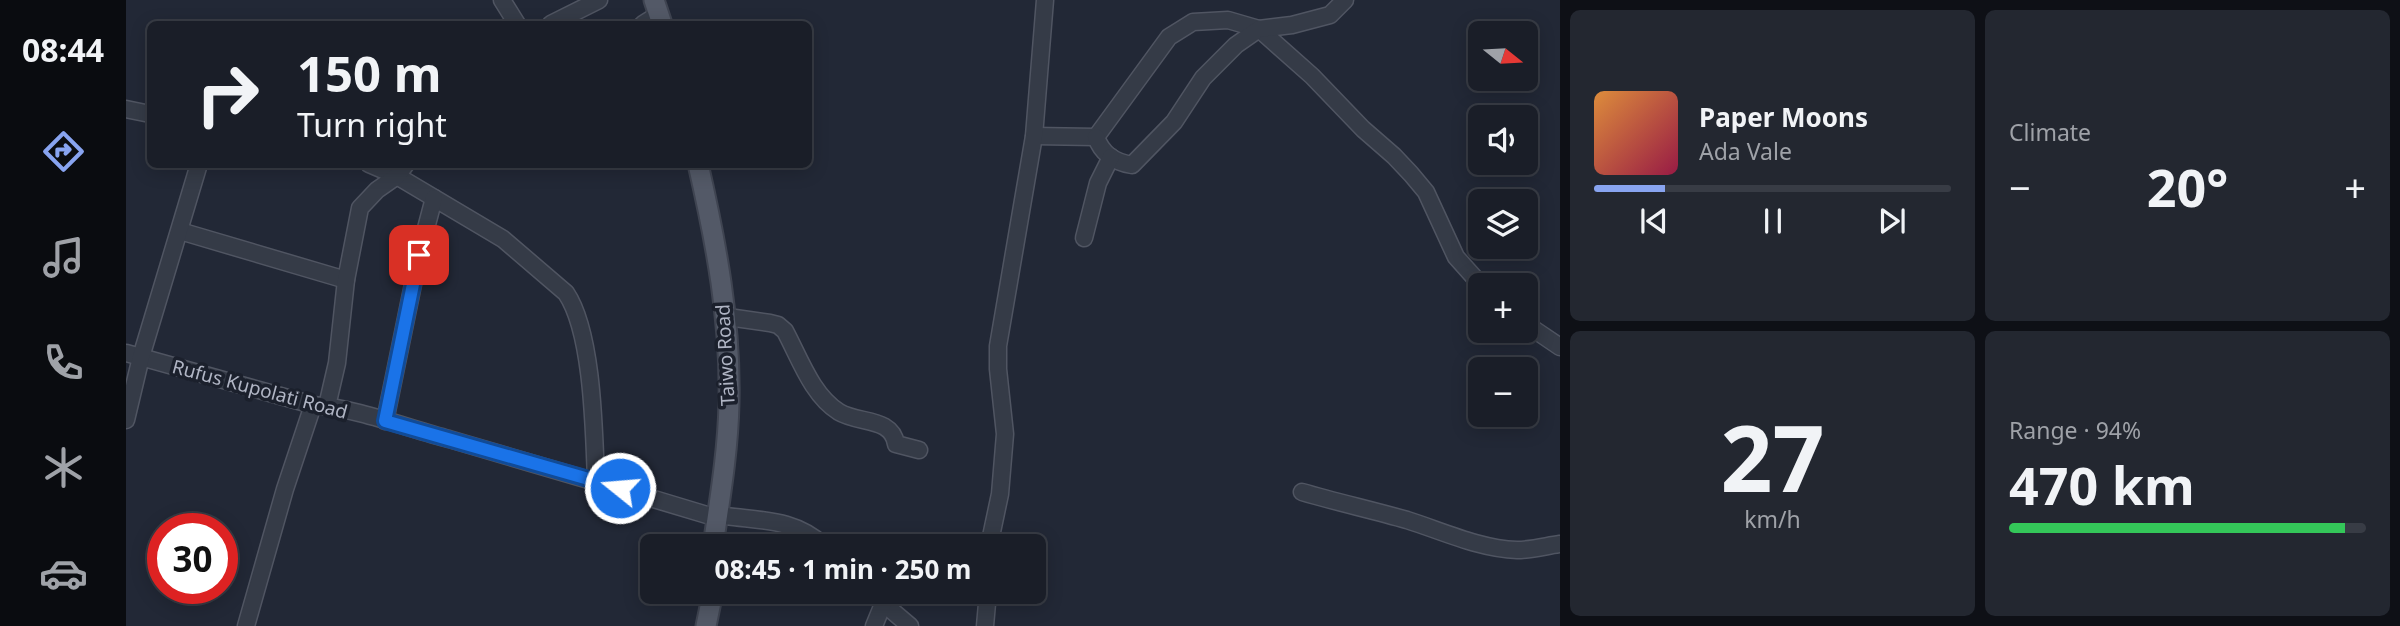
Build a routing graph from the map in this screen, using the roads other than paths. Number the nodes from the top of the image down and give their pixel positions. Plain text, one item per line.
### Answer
1 (502, 0) edge
2 (599, 0) edge
3 (1045, 0) edge
4 (1345, 0) edge
5 (515, 21) edge
6 (557, 21) edge
7 (1259, 29) junction
8 (126, 109) edge
9 (147, 113) edge
10 (1034, 136) junction
11 (1096, 137) junction
12 (1111, 157) junction
13 (198, 168) edge
14 (699, 168) edge
15 (709, 168) edge
16 (402, 170) edge
17 (434, 198) junction
18 (180, 231) junction
19 (1084, 239) dead end
20 (1470, 273) edge
21 (346, 280) junction
22 (735, 318) junction
23 (1538, 332) edge
24 (1560, 347) edge
25 (133, 355) edge
26 (320, 406) junction
27 (126, 420) edge
28 (385, 421) junction
29 (919, 450) dead end
30 (596, 481) junction
31 (1302, 492) dead end
32 (722, 517) junction
33 (717, 534) edge
34 (721, 534) edge
35 (808, 534) edge
36 (992, 534) edge
37 (1560, 544) edge
38 (703, 604) edge
39 (711, 604) edge
40 (883, 604) joint
41 (987, 604) edge
42 (246, 626) edge
43 (699, 626) edge
44 (706, 626) edge
45 (874, 626) edge
46 (911, 626) edge
47 (985, 626) edge

1 - 5 street
2 - 6 street
3 - 10 street
4 - 7 street
7 - 11 street
7 - 12 street
7 - 20 street
8 - 9 street
10 - 11 street
10 - 36 street
11 - 12 street
12 - 19 street
13 - 18 street
14 - 32 main road, Taiwo Road
15 - 22 main road, Taiwo Road
16 - 17 street
16 - 21 street
17 - 28 street
17 - 30 street
18 - 21 street
18 - 25 street
21 - 26 street
22 - 29 street
22 - 32 main road, Taiwo Road
23 - 24 street
25 - 26 street, Rufus Kupolati Road
25 - 27 street
26 - 28 street, Rufus Kupolati Road
26 - 42 street
28 - 30 street, Rufus Kupolati Road
30 - 32 street, Rufus Kupolati Road
31 - 37 street
32 - 33 main road, Taiwo Road
32 - 34 main road, Taiwo Road
32 - 35 street, Rufus Kupolati Road
38 - 43 main road
39 - 44 main road
40 - 45 street
40 - 46 street
41 - 47 street

